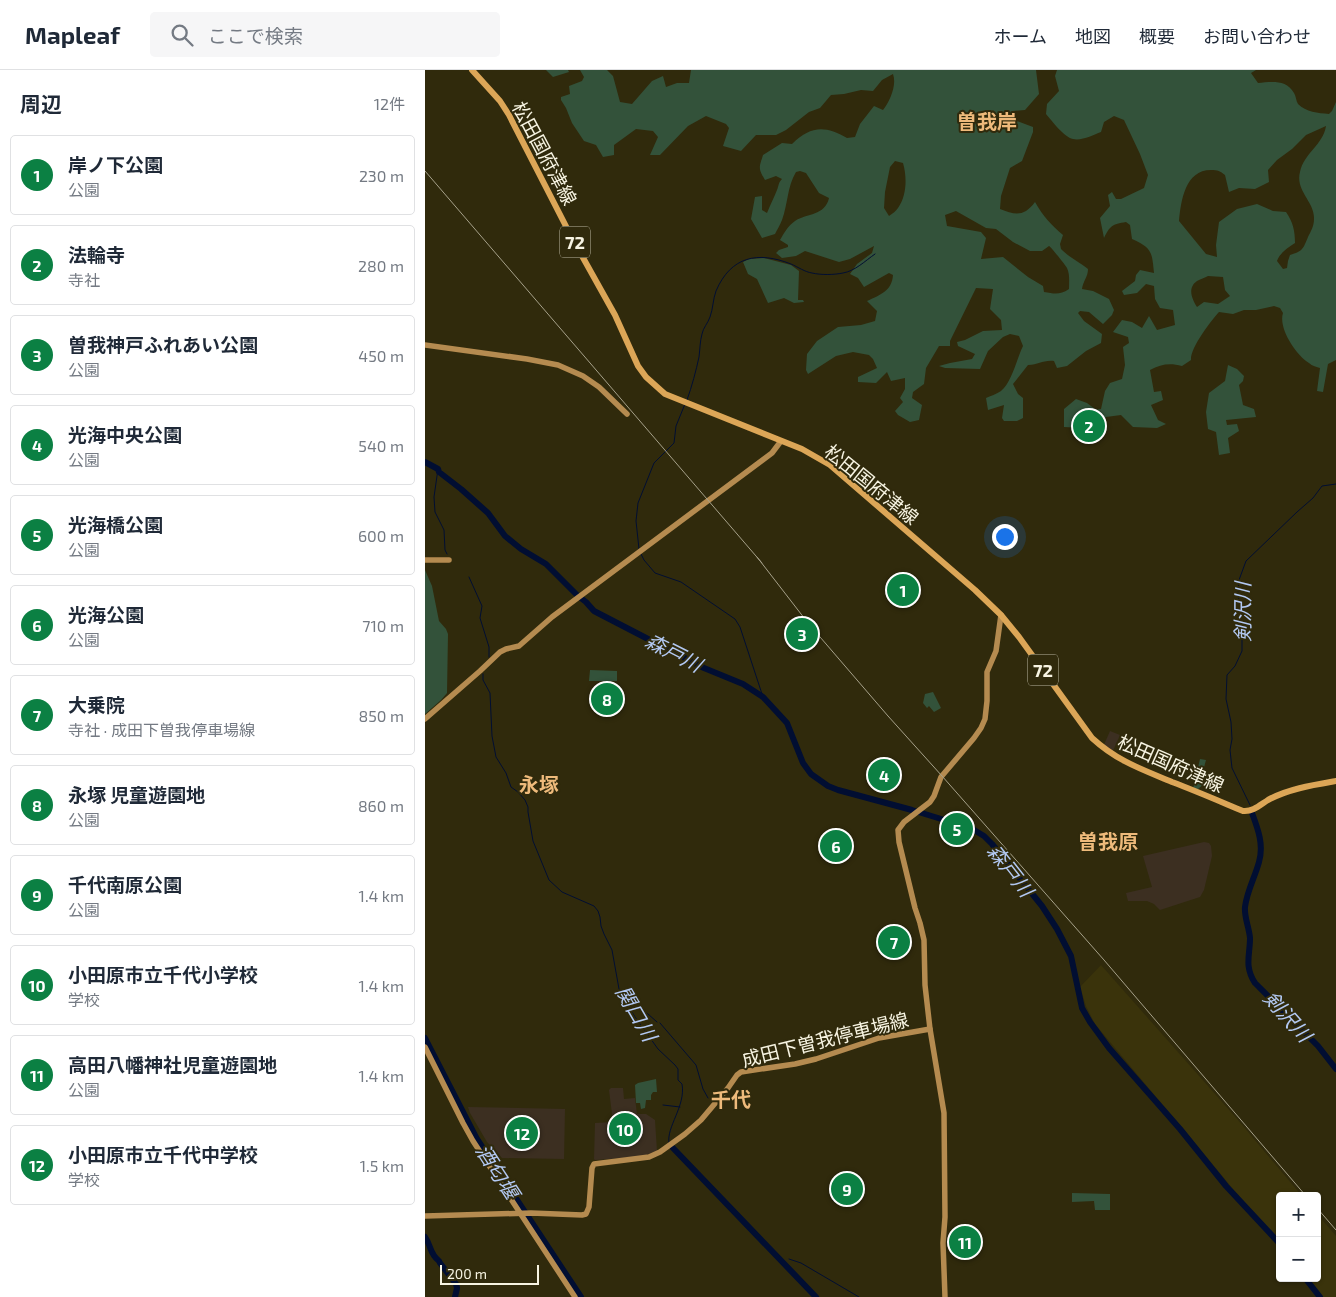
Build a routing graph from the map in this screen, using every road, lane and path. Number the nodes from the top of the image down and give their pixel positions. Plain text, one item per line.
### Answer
1 (473, 71) edge
2 (425, 345) edge
3 (627, 414) dead end
4 (781, 441) junction
5 (425, 560) edge
6 (449, 560) dead end
7 (1001, 615) junction
8 (425, 719) edge
9 (1336, 781) edge
10 (930, 1029) junction
11 (425, 1047) edge
12 (521, 1214) junction
13 (425, 1216) edge
14 (575, 1297) edge
15 (945, 1297) edge

1 - 4 main road, 松田国府津線 / 72
2 - 3 street
4 - 7 main road, 松田国府津線 / 72
4 - 8 street
5 - 6 street
7 - 9 main road, 松田国府津線 / 72
7 - 10 street, 成田下曽我停車場線
10 - 12 street, 成田下曽我停車場線
10 - 15 street
11 - 12 street
12 - 13 street
12 - 14 street

